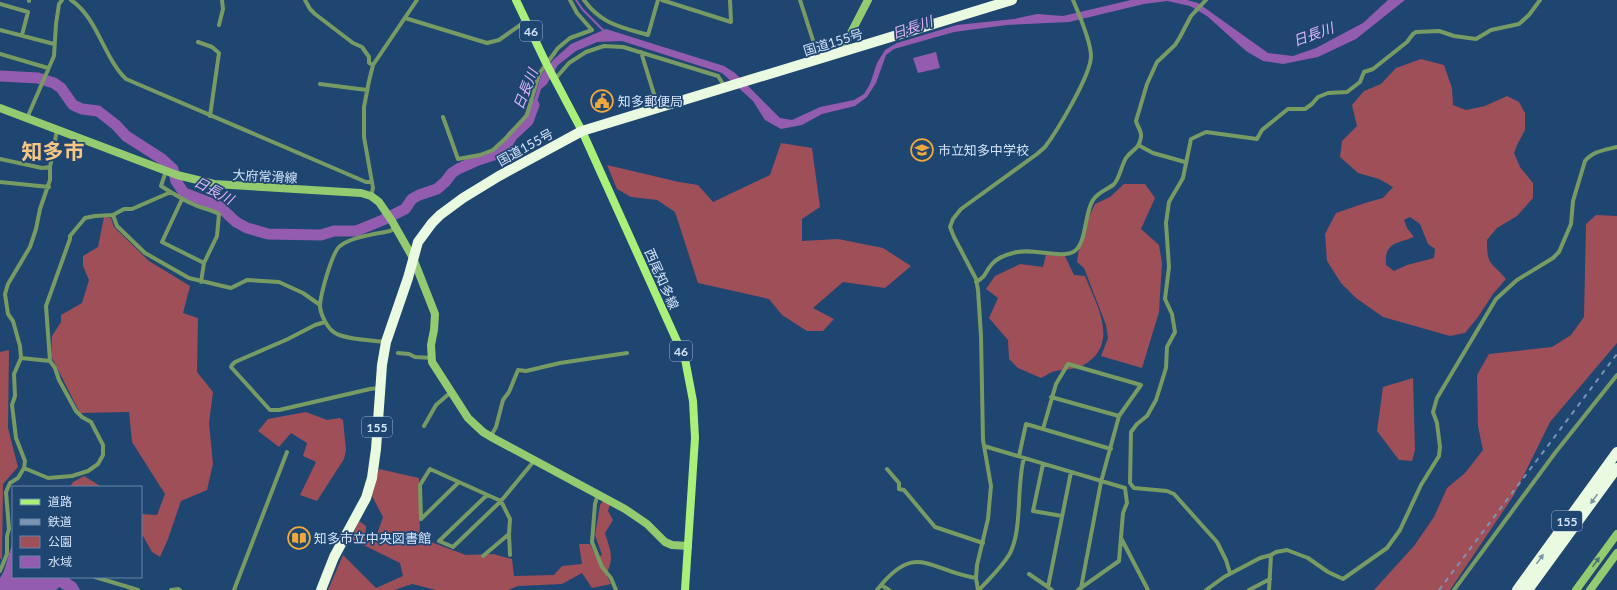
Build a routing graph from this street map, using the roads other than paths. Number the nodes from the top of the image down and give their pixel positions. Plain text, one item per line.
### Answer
1 (62, 0) edge
2 (71, 0) edge
3 (222, 0) edge
4 (305, 0) edge
5 (417, 0) edge
6 (516, 0) edge
7 (570, 0) edge
8 (584, 0) edge
9 (658, 0) edge
10 (662, 0) edge
11 (730, 0) edge
12 (800, 0) edge
13 (868, 0) edge
14 (1012, 0) edge
15 (1073, 0) edge
16 (1540, 0) edge
17 (1205, 1) edge
18 (0, 4) edge
19 (405, 18) junction
20 (526, 21) junction
21 (219, 25) dead end
22 (0, 30) edge
23 (22, 36) junction
24 (198, 42) dead end
25 (54, 44) junction
26 (641, 52) junction
27 (841, 52) junction
28 (0, 54) edge
29 (819, 60) junction
30 (547, 63) junction
31 (372, 65) junction
32 (48, 68) junction
33 (555, 79) junction
34 (320, 84) dead end
35 (725, 88) junction
36 (367, 90) junction
37 (0, 108) edge
38 (659, 108) junction
39 (210, 116) junction
40 (443, 117) dead end
41 (26, 118) junction
42 (57, 130) junction
43 (582, 131) junction
44 (1140, 146) junction
45 (1617, 147) edge
46 (0, 159) edge
47 (1185, 162) junction
48 (50, 167) junction
49 (172, 173) junction
50 (0, 182) edge
51 (372, 182) junction
52 (49, 187) junction
53 (171, 192) junction
54 (371, 196) junction
55 (182, 199) junction
56 (113, 215) junction
57 (392, 221) junction
58 (413, 258) junction
59 (204, 263) junction
60 (201, 282) junction
61 (976, 282) junction
62 (320, 305) junction
63 (326, 322) junction
64 (386, 342) junction
65 (398, 353) dead end
66 (626, 353) dead end
67 (20, 358) junction
68 (432, 358) junction
69 (50, 361) junction
70 (1617, 375) edge
71 (380, 388) junction
72 (451, 392) junction
73 (1051, 397) junction
74 (1119, 416) junction
75 (424, 426) dead end
76 (1043, 429) junction
77 (491, 436) junction
78 (984, 446) junction
79 (1111, 449) junction
80 (287, 452) dead end
81 (1617, 452) edge
82 (1019, 456) junction
83 (1024, 458) junction
84 (534, 460) junction
85 (1043, 464) junction
86 (24, 468) junction
87 (1617, 468) edge
88 (887, 470) dead end
89 (1071, 472) junction
90 (460, 482) junction
91 (1101, 482) junction
92 (598, 494) junction
93 (487, 495) junction
94 (501, 501) junction
95 (1062, 516) junction
96 (11, 530) edge
97 (509, 534) junction
98 (1617, 534) edge
99 (1120, 538) junction
100 (982, 543) junction
101 (688, 546) junction
102 (1617, 553) edge
103 (510, 555) dead end
104 (1271, 555) junction
105 (483, 556) dead end
106 (0, 571) edge
107 (1230, 573) junction
108 (1029, 574) dead end
109 (99, 578) edge
110 (976, 578) junction
111 (1270, 579) junction
112 (881, 585) junction
113 (1050, 589) edge
114 (1080, 589) edge
115 (138, 590) edge
116 (171, 590) edge
117 (180, 590) edge
118 (234, 590) edge
119 (321, 590) edge
120 (616, 590) edge
121 (685, 590) edge
122 (877, 590) edge
123 (889, 590) edge
124 (978, 590) edge
125 (1148, 590) edge
126 (1206, 590) edge
127 (1249, 590) edge
128 (1269, 590) edge
129 (1454, 590) edge
130 (1517, 590) edge
131 (1528, 590) edge
132 (1576, 590) edge
133 (1590, 590) edge

1 - 25 street
2 - 39 street
3 - 21 street
4 - 31 street
5 - 19 street
6 - 20 main road, 西尾知多線 / 46
7 - 30 street
8 - 9 street
10 - 11 street
12 - 29 street
13 - 27 street
14 - 27 highway, 国道155号 / 155
15 - 61 street
16 - 47 street
17 - 44 street
18 - 23 street
19 - 20 street
19 - 31 street
20 - 30 main road, 西尾知多線 / 46
22 - 23 street
23 - 25 street
24 - 39 street
25 - 32 street
26 - 33 street
26 - 35 street
26 - 38 street
27 - 29 highway, 国道155号 / 155
28 - 32 street
29 - 35 highway, 国道155号 / 155
30 - 33 main road, 西尾知多線 / 46
30 - 40 street
31 - 36 street
32 - 41 street
33 - 43 main road, 西尾知多線 / 46
34 - 36 street
35 - 38 highway, 国道155号 / 155
36 - 51 street
37 - 41 street, 大府常滑線
38 - 43 highway, 国道155号 / 155
39 - 51 street
41 - 42 street, 大府常滑線
42 - 48 street
42 - 49 street, 大府常滑線
43 - 58 highway, 国道155号 / 155
43 - 101 main road, 西尾知多線 / 46
44 - 47 street
44 - 61 street
45 - 104 street
46 - 48 street
47 - 107 street
48 - 52 street
49 - 53 street
49 - 54 street, 大府常滑線
50 - 52 street
51 - 54 street
52 - 67 street
53 - 55 street
53 - 56 street
54 - 57 street
55 - 59 street
55 - 59 street
56 - 60 street
56 - 69 street
57 - 58 street
57 - 62 street
58 - 64 highway, 国道155号 / 155
58 - 68 street
59 - 60 street
60 - 62 street
61 - 78 street
62 - 63 street
63 - 64 street
63 - 71 street
64 - 71 highway, 国道155号 / 155
65 - 68 street
66 - 77 street
67 - 69 street
67 - 86 street
68 - 72 street
69 - 86 street
70 - 129 street
71 - 119 highway, 国道155号 / 155
72 - 75 street
72 - 77 street
73 - 74 street
73 - 74 street
73 - 76 street
74 - 79 street
76 - 79 street
76 - 82 street
77 - 84 street
78 - 82 street
78 - 100 street
79 - 91 street
80 - 118 street
130 -> 81 highway, 155
82 - 83 street
83 - 85 street
83 - 124 street
84 - 92 street
84 - 94 street
85 - 89 street
85 - 95 street
86 - 96 street
87 -> 131 highway, 155
88 - 100 street
89 - 91 street
89 - 95 street
90 - 90 street
90 - 93 street
91 - 99 street
91 - 114 street
92 - 101 street
92 - 120 street
93 - 94 street
93 - 94 street
94 - 97 street
95 - 113 street
96 - 106 street
97 - 103 street
97 - 105 street
132 -> 98 street
99 - 114 street
99 - 125 street
100 - 110 street
101 - 121 main road, 西尾知多線 / 46
102 - 133 street
104 - 107 street
104 - 111 street
107 - 126 street
108 - 113 street
109 - 115 street
110 - 112 street
110 - 124 street
111 - 127 street
111 - 128 street
112 - 122 street
112 - 123 street
116 - 117 street

